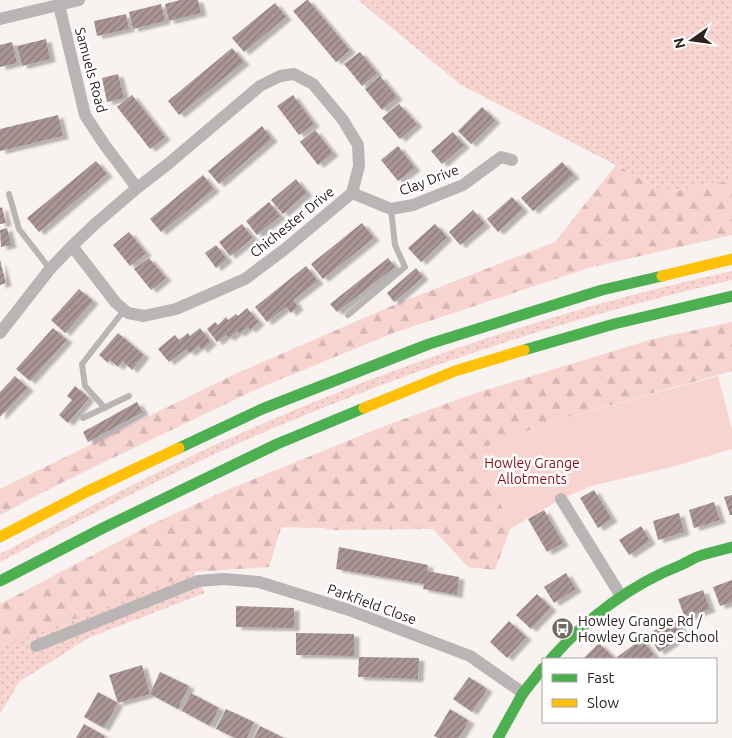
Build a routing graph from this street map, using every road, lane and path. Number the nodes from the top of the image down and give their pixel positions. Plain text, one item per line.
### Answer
1 (79, 0) edge
2 (59, 5) junction
3 (0, 19) edge
4 (512, 160) dead end
5 (137, 188) junction
6 (352, 193) junction
7 (9, 194) dead end
8 (391, 209) junction
9 (72, 246) junction
10 (732, 259) edge
11 (50, 269) junction
12 (732, 296) edge
13 (124, 310) junction
14 (348, 314) dead end
15 (0, 333) edge
16 (129, 396) dead end
17 (104, 408) junction
18 (83, 418) dead end
19 (562, 499) dead end
20 (0, 537) edge
21 (732, 547) edge
22 (0, 581) edge
23 (621, 596) junction
24 (36, 646) dead end
25 (551, 658) edge
26 (542, 669) edge
27 (523, 693) junction
28 (498, 738) edge

1 - 2 street
2 - 3 street
2 - 5 street, Samuels Road
4 - 8 street, Clay Drive
5 - 6 street, Chichester Drive
5 - 9 street, Chichester Drive
6 - 8 street, Clay Drive
6 - 13 street, Chichester Drive
7 - 11 lane
8 - 14 lane
9 - 11 street, Chichester Drive
9 - 13 street
10 - 20 main road
11 - 15 street, Chichester Drive
12 - 22 main road
13 - 17 lane
16 - 17 lane
17 - 18 lane
19 - 23 street
21 - 23 main road
23 - 25 main road
24 - 27 street, Parkfield Close
26 - 27 main road
27 - 28 main road

